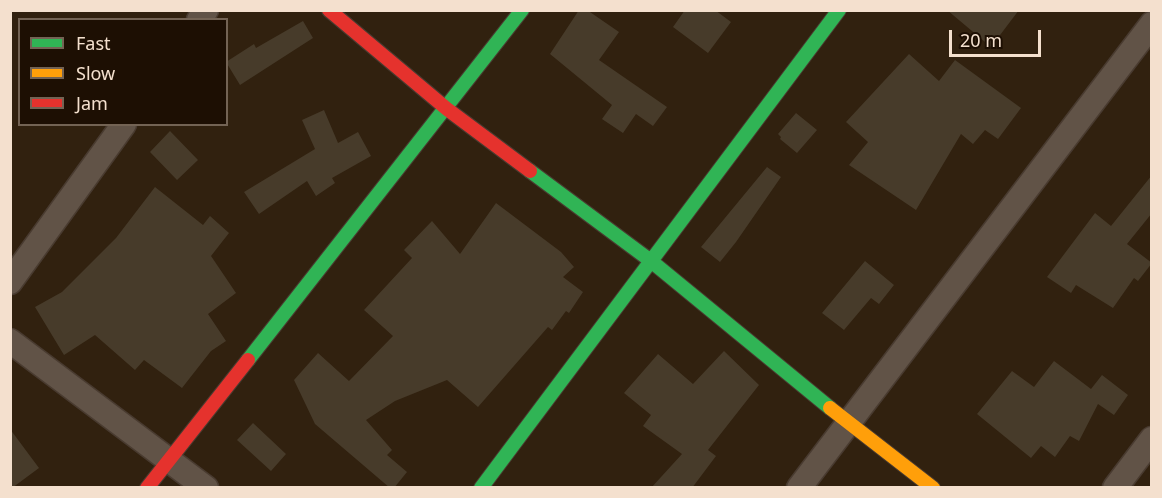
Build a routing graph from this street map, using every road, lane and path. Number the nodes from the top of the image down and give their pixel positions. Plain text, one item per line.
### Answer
1 (329, 10) edge
2 (522, 10) edge
3 (839, 10) edge
4 (1152, 24) edge
5 (447, 109) junction
6 (123, 126) edge
7 (651, 261) junction
8 (10, 282) edge
9 (10, 341) edge
10 (848, 423) junction
11 (1152, 439) edge
12 (167, 460) junction
13 (147, 488) edge
14 (206, 488) edge
15 (481, 488) edge
16 (798, 488) edge
17 (933, 488) edge
18 (1115, 488) edge

1 - 5 street
2 - 5 street
3 - 7 street
4 - 10 street
5 - 7 street
5 - 12 street
6 - 8 street
7 - 10 street
7 - 15 street
9 - 12 street
10 - 16 street
10 - 17 street
11 - 18 street
12 - 13 street
12 - 14 street

